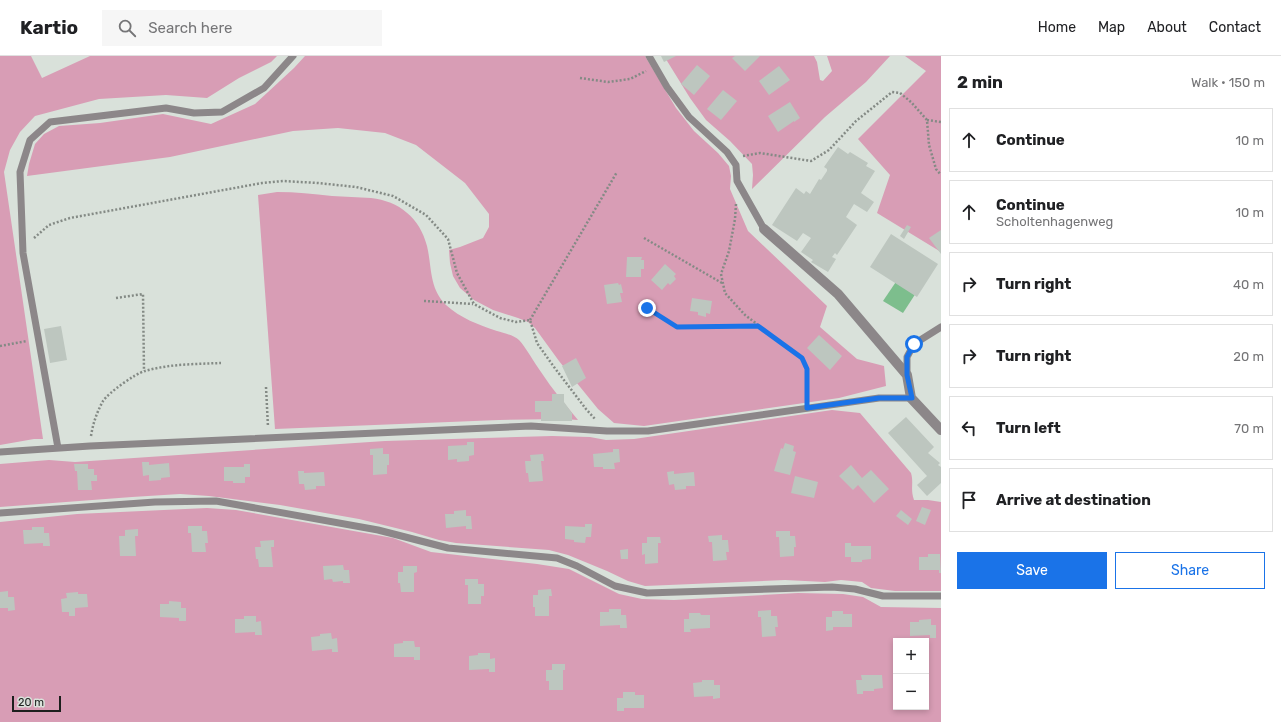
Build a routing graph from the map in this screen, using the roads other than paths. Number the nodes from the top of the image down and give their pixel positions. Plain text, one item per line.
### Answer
1 (293, 56) edge
2 (649, 56) edge
3 (764, 229) joint
4 (941, 327) edge
5 (907, 375) junction
6 (912, 398) junction
7 (941, 430) edge
8 (58, 448) junction
9 (0, 452) edge
10 (0, 513) edge
11 (941, 596) edge

1 - 8 lane
2 - 3 lane
3 - 5 street
4 - 5 lane
5 - 6 street
6 - 7 street
6 - 8 lane
8 - 9 lane
10 - 11 lane

